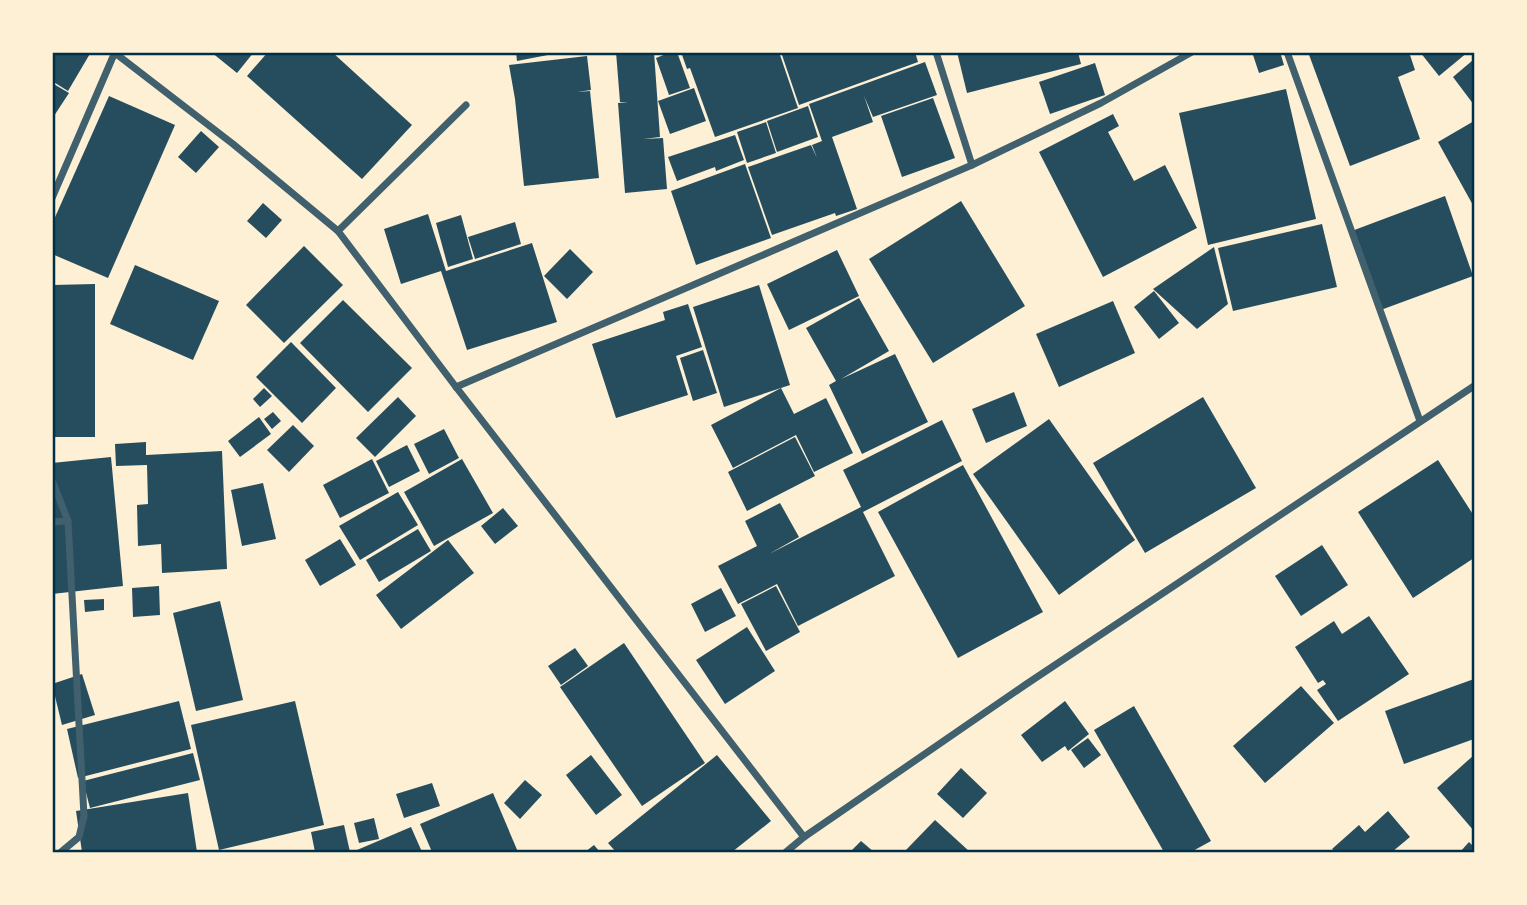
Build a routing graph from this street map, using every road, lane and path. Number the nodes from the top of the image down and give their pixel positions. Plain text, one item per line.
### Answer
1 (936, 52) edge
2 (1192, 52) edge
3 (1287, 52) edge
4 (115, 53) edge
5 (466, 105) dead end
6 (972, 165) junction
7 (52, 198) edge
8 (338, 230) junction
9 (1475, 386) edge
10 (456, 387) junction
11 (1420, 421) junction
12 (52, 480) edge
13 (68, 521) junction
14 (52, 522) edge
15 (804, 837) junction
16 (61, 852) edge
17 (786, 852) edge

1 - 6 street
2 - 6 street
3 - 11 street
4 - 7 street
4 - 8 street
5 - 8 street
6 - 10 street
8 - 10 street
9 - 11 street
10 - 15 street
11 - 15 street
12 - 13 street
13 - 14 street
13 - 16 street
15 - 17 street

